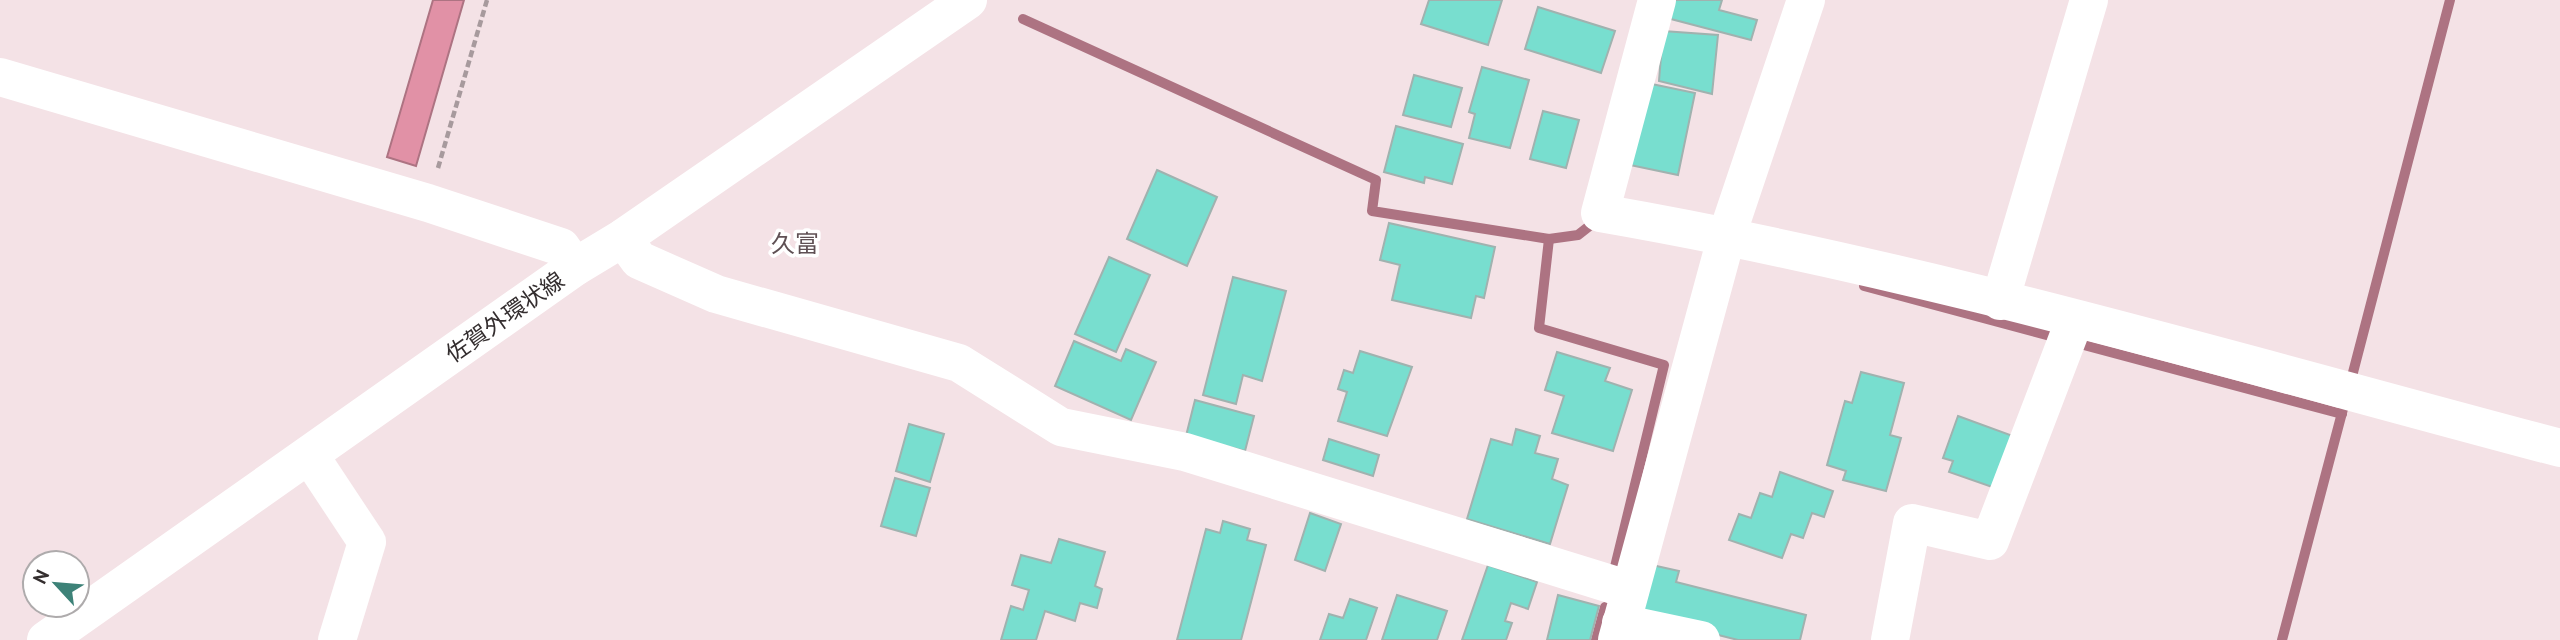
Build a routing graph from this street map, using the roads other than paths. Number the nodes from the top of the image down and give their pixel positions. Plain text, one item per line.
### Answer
1 (968, 0) edge
2 (1657, 0) edge
3 (1806, 0) edge
4 (2089, 0) edge
5 (0, 77) edge
6 (623, 239) junction
7 (1723, 247) junction
8 (575, 267) junction
9 (2000, 302) junction
10 (2075, 319) junction
11 (2560, 448) edge
12 (310, 456) junction
13 (1623, 618) edge
14 (46, 640) edge
15 (337, 640) edge
16 (1700, 640) edge
17 (1890, 640) edge

1 - 6 street, 佐賀外環状線
2 - 7 street
3 - 7 street
4 - 9 street
5 - 8 street
6 - 8 street, 佐賀外環状線
6 - 13 street
7 - 9 street
7 - 13 street
8 - 12 street, 佐賀外環状線
9 - 10 street
10 - 11 street
10 - 17 street
12 - 14 street, 佐賀外環状線
12 - 15 street
13 - 16 street

